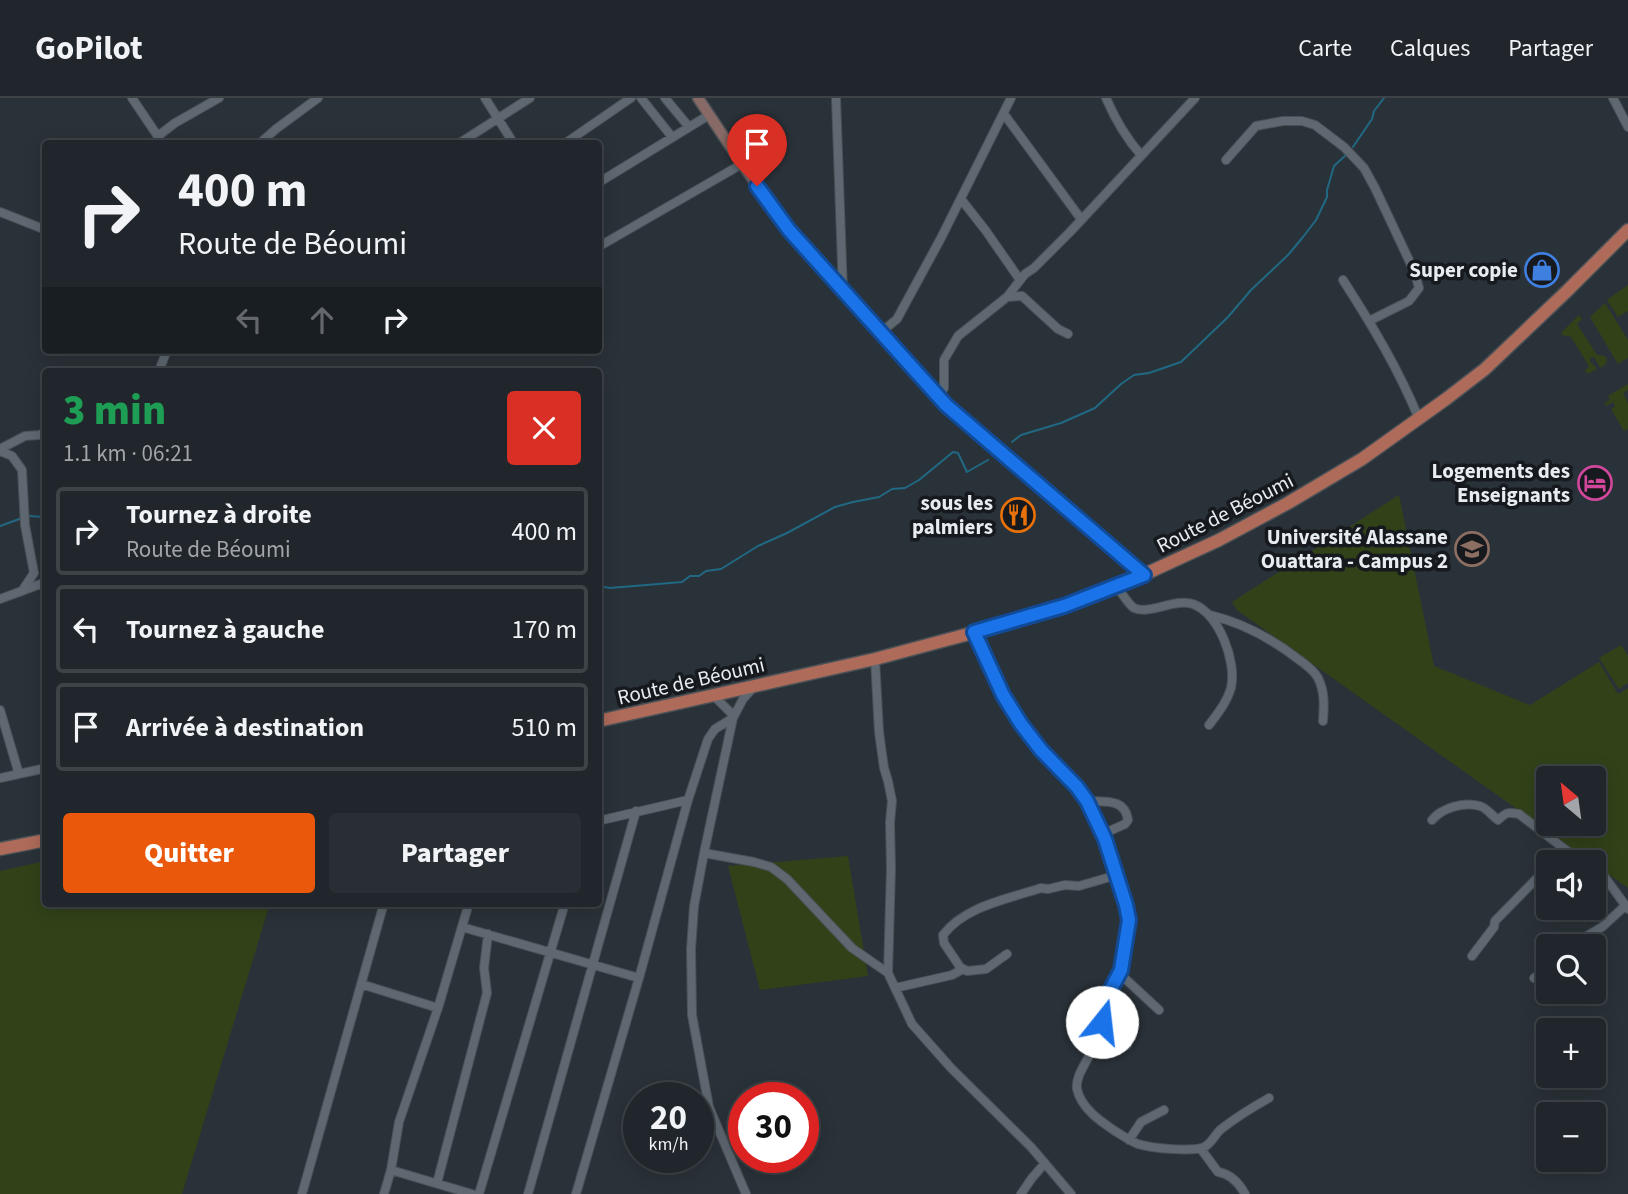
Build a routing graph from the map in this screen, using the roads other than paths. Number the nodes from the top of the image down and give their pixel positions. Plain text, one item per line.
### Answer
1 (132, 98) edge
2 (219, 98) edge
3 (317, 98) edge
4 (485, 98) edge
5 (530, 98) edge
6 (631, 98) edge
7 (641, 98) edge
8 (665, 98) edge
9 (698, 98) edge
10 (836, 98) edge
11 (1011, 98) edge
12 (1106, 98) edge
13 (1195, 98) edge
14 (1613, 98) edge
15 (1004, 114) junction
16 (709, 115) junction
17 (497, 118) junction
18 (689, 127) junction
19 (1628, 127) edge
20 (672, 137) junction
21 (161, 140) edge
22 (264, 140) edge
23 (464, 140) edge
24 (511, 140) edge
25 (570, 140) edge
26 (1141, 155) junction
27 (1226, 160) dead end
28 (741, 164) junction
29 (602, 181) edge
30 (961, 199) junction
31 (0, 212) edge
32 (1082, 219) junction
33 (42, 228) edge
34 (1628, 230) edge
35 (602, 245) edge
36 (1343, 280) dead end
37 (1020, 281) junction
38 (843, 292) junction
39 (1007, 297) junction
40 (1369, 321) junction
41 (880, 332) junction
42 (1068, 334) dead end
43 (939, 398) junction
44 (1419, 419) junction
45 (42, 434) edge
46 (0, 450) edge
47 (1144, 575) junction
48 (42, 583) edge
49 (1117, 587) junction
50 (22, 591) junction
51 (0, 599) edge
52 (1210, 615) junction
53 (974, 632) junction
54 (875, 659) junction
55 (754, 687) junction
56 (715, 696) junction
57 (0, 710) edge
58 (733, 717) junction
59 (602, 720) edge
60 (1322, 721) dead end
61 (1209, 725) dead end
62 (42, 769) edge
63 (19, 774) junction
64 (0, 778) edge
65 (688, 800) junction
66 (1087, 801) junction
67 (636, 811) junction
68 (602, 820) edge
69 (1432, 820) dead end
70 (1103, 834) junction
71 (42, 841) edge
72 (0, 849) edge
73 (1566, 850) edge
74 (704, 853) junction
75 (1116, 875) junction
76 (1536, 879) edge
77 (1606, 879) edge
78 (383, 907) edge
79 (468, 907) edge
80 (564, 907) edge
81 (1626, 908) edge
82 (462, 927) junction
83 (488, 934) junction
84 (1590, 934) edge
85 (550, 953) junction
86 (1007, 954) dead end
87 (1472, 956) dead end
88 (594, 964) junction
89 (963, 969) junction
90 (888, 973) junction
91 (1119, 973) junction
92 (639, 978) junction
93 (361, 984) junction
94 (895, 988) junction
95 (438, 1008) junction
96 (1159, 1010) dead end
97 (1102, 1022) junction
98 (1127, 1045) dead end
99 (1269, 1098) dead end
100 (1164, 1110) dead end
101 (1129, 1140) junction
102 (1201, 1149) junction
103 (1045, 1163) junction
104 (391, 1170) junction
105 (437, 1183) junction
106 (302, 1194) edge
107 (384, 1194) edge
108 (472, 1194) edge
109 (478, 1194) edge
110 (528, 1194) edge
111 (576, 1194) edge
112 (746, 1194) edge
113 (1021, 1194) edge
114 (1071, 1194) edge
115 (1245, 1194) edge

1 - 21 street
2 - 21 street
3 - 22 street
4 - 17 street
5 - 17 street
6 - 25 street
7 - 20 street
8 - 18 street
9 - 16 main road
10 - 38 street
11 - 15 street
12 - 26 street
13 - 26 street
14 - 19 street
15 - 30 street
15 - 32 street
16 - 18 street
16 - 28 main road
17 - 23 street
17 - 24 street
18 - 20 street
20 - 29 street
26 - 32 street
27 - 40 street
28 - 35 street
28 - 38 main road
30 - 37 street
30 - 41 street
31 - 33 street
32 - 37 street
34 - 44 main road, Route de Béoumi
36 - 40 street
37 - 39 street
38 - 41 main road
39 - 42 street
39 - 43 street
40 - 44 street
41 - 43 main road
43 - 47 main road
44 - 47 main road, Route de Béoumi
45 - 46 street
46 - 50 street
47 - 49 main road, Route de Béoumi
48 - 50 street
49 - 52 street
49 - 53 main road, Route de Béoumi
50 - 51 street
52 - 60 street
52 - 61 street
53 - 54 main road, Route de Béoumi
53 - 66 street
54 - 55 main road, Route de Béoumi
54 - 90 street
55 - 56 main road, Route de Béoumi
55 - 58 street
56 - 58 street
56 - 59 main road, Route de Béoumi
57 - 63 street
58 - 65 street
58 - 74 street
62 - 63 street
63 - 64 street
65 - 67 street
65 - 92 street
66 - 70 street
66 - 70 street
67 - 68 street
67 - 88 street
69 - 73 street
70 - 75 street
71 - 72 main road
74 - 90 street
74 - 112 street
75 - 89 street
75 - 91 street
76 - 87 street
77 - 81 street
78 - 93 street
79 - 82 street
80 - 85 street
81 - 84 street
82 - 83 street
82 - 95 street
83 - 85 street
83 - 105 street
85 - 88 street
85 - 109 street
86 - 89 street
88 - 92 street
88 - 110 street
89 - 94 street
90 - 94 street
91 - 96 street
91 - 97 street
92 - 111 street
93 - 95 street
93 - 106 street
94 - 103 street
95 - 104 street
97 - 98 street
97 - 101 street
99 - 102 street
100 - 101 street
101 - 102 street
102 - 115 street
103 - 113 street
103 - 114 street
104 - 105 street
104 - 107 street
105 - 108 street

